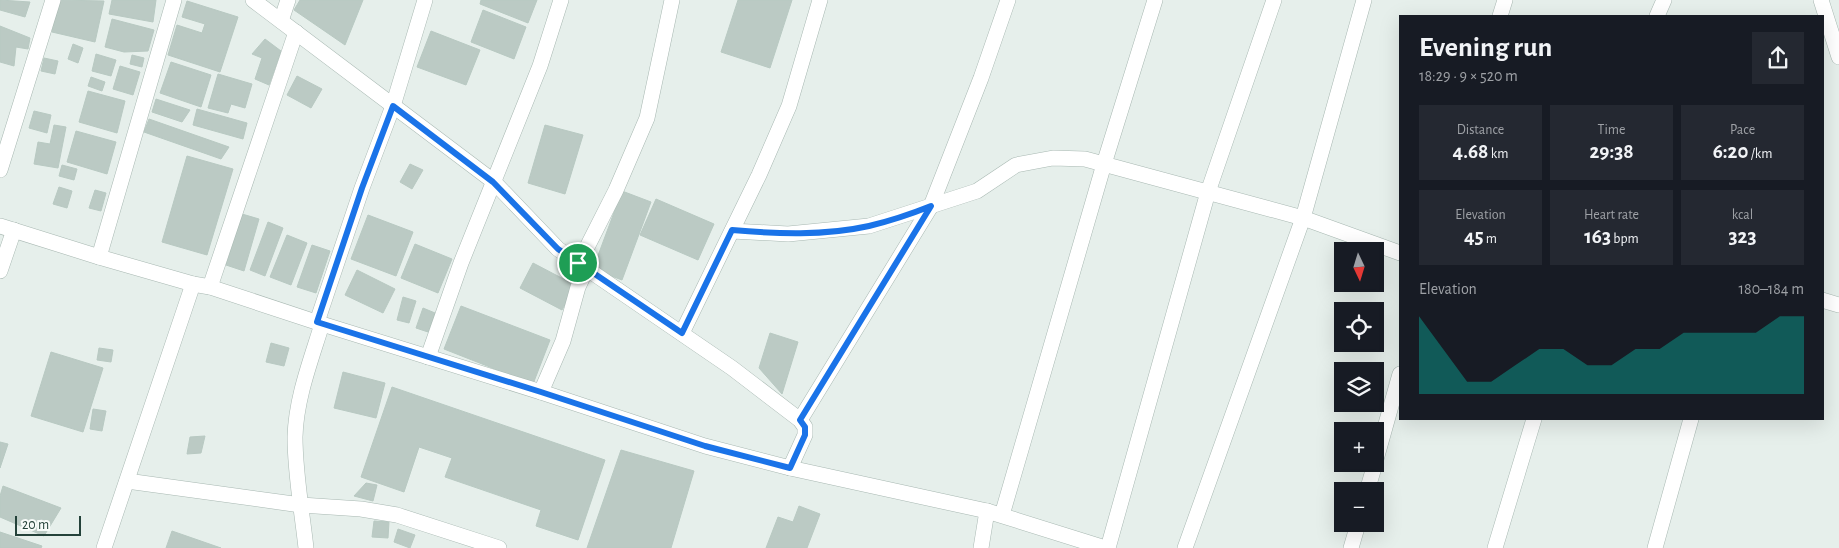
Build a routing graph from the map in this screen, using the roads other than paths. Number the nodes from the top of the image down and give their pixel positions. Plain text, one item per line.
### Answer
1 (53, 0) edge
2 (174, 0) edge
3 (253, 0) edge
4 (288, 0) edge
5 (425, 0) edge
6 (560, 0) edge
7 (672, 0) edge
8 (820, 0) edge
9 (1008, 0) edge
10 (1155, 0) edge
11 (1274, 0) edge
12 (1364, 0) edge
13 (1505, 0) edge
14 (1664, 0) edge
15 (1823, 9) edge
16 (1500, 15) edge
17 (1658, 15) edge
18 (281, 21) junction
19 (296, 32) junction
20 (1839, 57) edge
21 (393, 106) junction
22 (1104, 164) junction
23 (0, 170) edge
24 (493, 182) junction
25 (1208, 192) junction
26 (931, 206) junction
27 (1303, 218) junction
28 (7, 228) edge
29 (732, 230) junction
30 (1399, 253) edge
31 (99, 257) junction
32 (583, 266) junction
33 (0, 271) edge
34 (193, 284) junction
35 (210, 287) junction
36 (1824, 301) edge
37 (1839, 305) edge
38 (320, 323) junction
39 (682, 333) junction
40 (428, 357) junction
41 (1399, 378) edge
42 (541, 392) junction
43 (800, 420) junction
44 (1534, 420) edge
45 (1692, 420) edge
46 (1384, 432) edge
47 (790, 468) junction
48 (126, 481) junction
49 (301, 505) junction
50 (987, 511) junction
51 (1002, 516) junction
52 (1356, 532) edge
53 (104, 548) edge
54 (306, 548) edge
55 (499, 548) edge
56 (981, 548) edge
57 (1107, 548) edge
58 (1185, 548) edge
59 (1351, 548) edge
60 (1495, 548) edge
61 (1655, 548) edge

1 - 23 street
2 - 31 street
3 - 18 street
4 - 18 street
5 - 21 street
6 - 24 street
7 - 32 street
8 - 29 street
9 - 26 street
10 - 22 street
11 - 25 street
12 - 27 street
13 - 16 street
14 - 17 street
15 - 20 street
18 - 19 street
19 - 21 street
19 - 35 street
21 - 24 street
21 - 38 street
22 - 25 street
22 - 26 street
22 - 51 street
24 - 32 street
24 - 40 street
25 - 27 street
25 - 57 street
26 - 29 street
26 - 43 street
27 - 30 street
27 - 58 street
28 - 31 street
28 - 33 street
29 - 39 street
31 - 34 street
32 - 39 street
32 - 42 street
34 - 35 street
34 - 48 street
35 - 38 street
36 - 37 street
38 - 40 street
38 - 49 street
39 - 43 street
40 - 42 street
41 - 46 street
42 - 47 street
43 - 47 street
44 - 60 street
45 - 61 street
47 - 50 street
48 - 49 street
48 - 53 street
49 - 54 street
49 - 55 street
50 - 51 street
50 - 56 street
51 - 57 street
52 - 59 street

